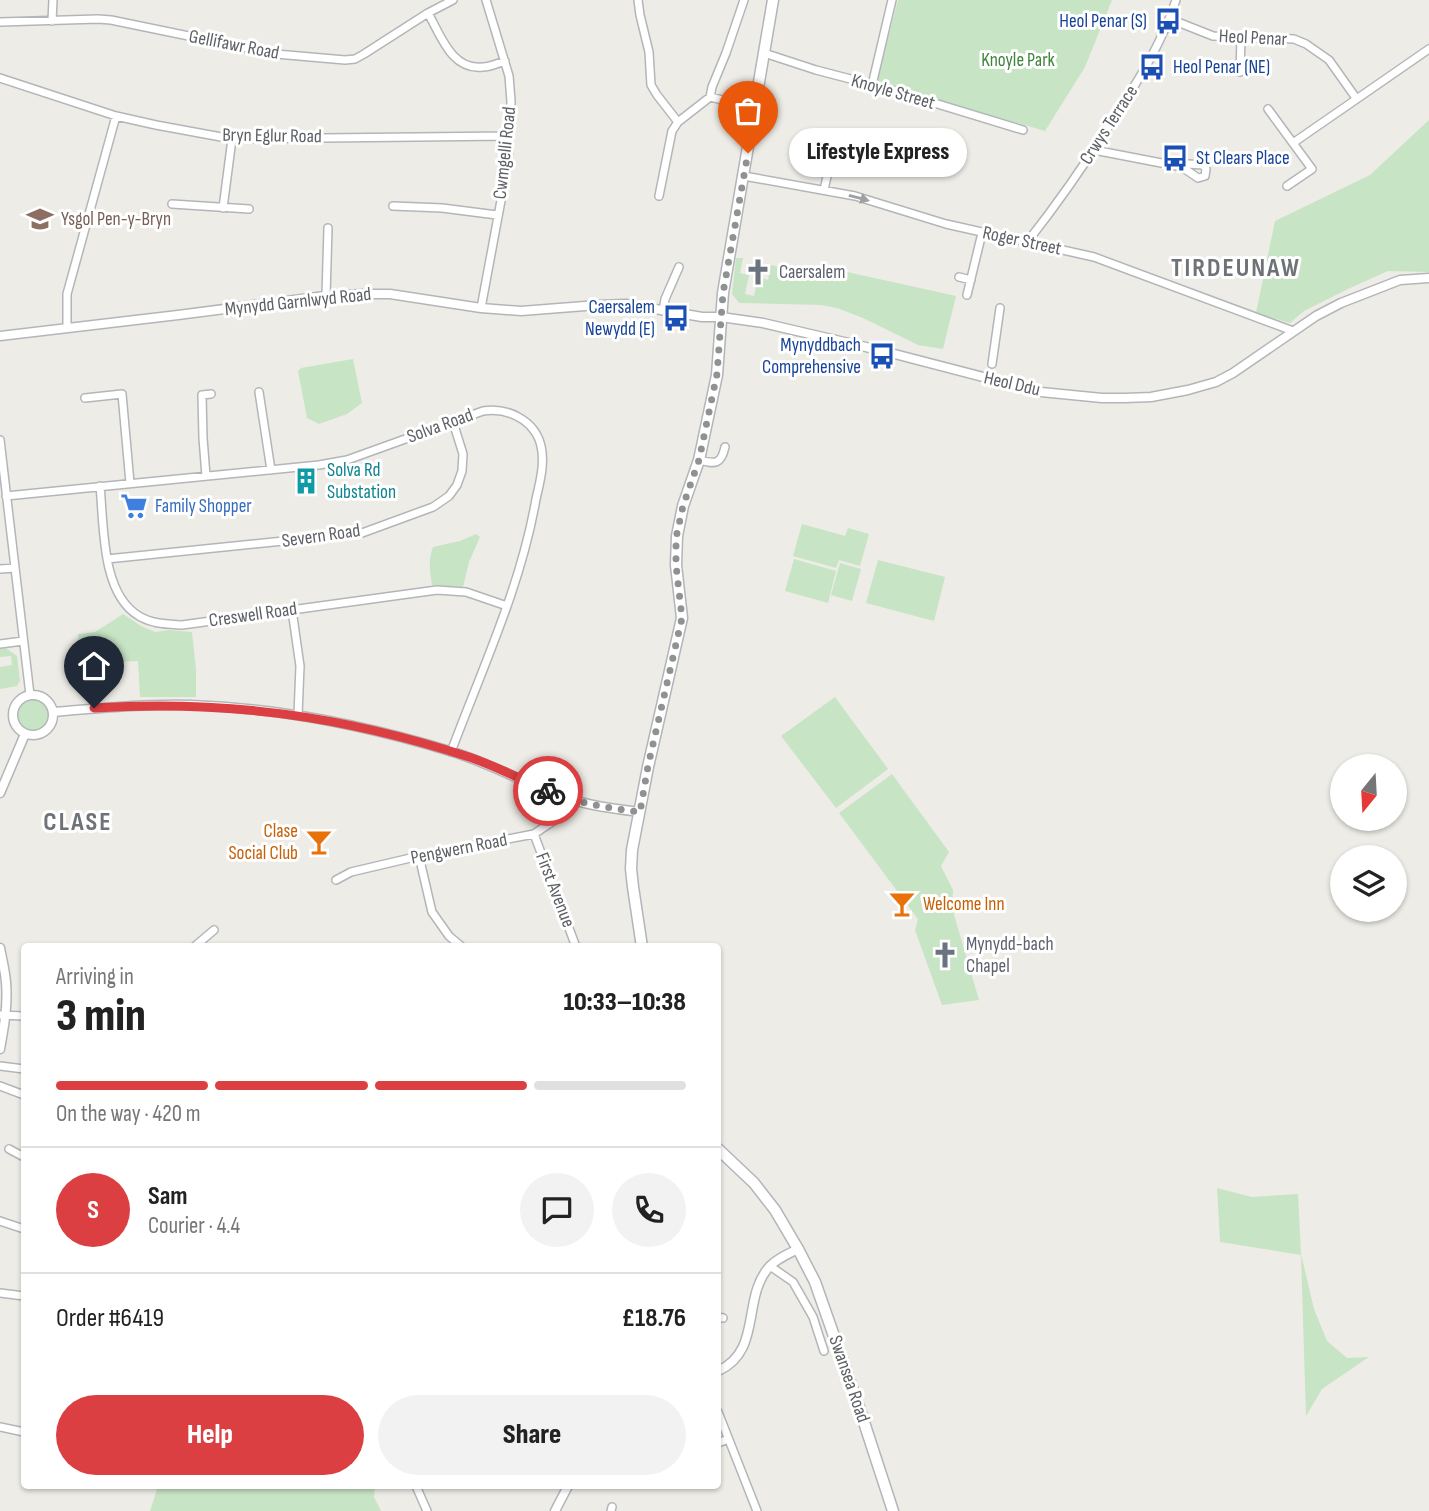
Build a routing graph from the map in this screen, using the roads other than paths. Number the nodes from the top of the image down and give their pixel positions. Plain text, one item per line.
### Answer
1 (53, 0) edge
2 (453, 0) edge
3 (486, 0) edge
4 (638, 0) edge
5 (744, 0) edge
6 (773, 0) edge
7 (892, 0) edge
8 (1176, 0) edge
9 (428, 13) junction
10 (1170, 19) junction
11 (52, 21) junction
12 (0, 22) edge
13 (1241, 38) junction
14 (1429, 49) edge
15 (764, 53) junction
16 (505, 61) junction
17 (1240, 72) dead end
18 (0, 78) edge
19 (872, 85) junction
20 (710, 97) junction
21 (1356, 98) junction
22 (755, 108) junction
23 (1268, 109) dead end
24 (116, 116) junction
25 (678, 122) junction
26 (1023, 130) dead end
27 (509, 136) junction
28 (232, 138) junction
29 (835, 140) dead end
30 (1293, 143) junction
31 (1094, 150) junction
32 (1182, 167) dead end
33 (744, 176) junction
34 (1287, 186) dead end
35 (824, 190) junction
36 (659, 196) dead end
37 (172, 204) dead end
38 (393, 206) dead end
39 (223, 208) junction
40 (249, 209) dead end
41 (498, 215) junction
42 (328, 228) dead end
43 (982, 233) junction
44 (1028, 241) junction
45 (679, 267) dead end
46 (959, 277) dead end
47 (1429, 278) edge
48 (971, 280) junction
49 (967, 295) dead end
50 (326, 296) junction
51 (481, 308) junction
52 (1000, 308) dead end
53 (663, 310) junction
54 (721, 317) junction
55 (67, 328) junction
56 (1293, 331) junction
57 (0, 336) edge
58 (992, 364) dead end
59 (259, 392) dead end
60 (211, 394) dead end
61 (85, 398) dead end
62 (453, 422) junction
63 (0, 440) edge
64 (725, 447) dead end
65 (1, 455) edge
66 (699, 460) junction
67 (271, 470) junction
68 (206, 476) junction
69 (130, 483) junction
70 (100, 486) junction
71 (6, 496) junction
72 (107, 559) junction
73 (15, 568) junction
74 (0, 569) edge
75 (506, 606) junction
76 (292, 610) junction
77 (23, 641) junction
78 (0, 644) edge
79 (30, 695) junction
80 (53, 712) junction
81 (298, 715) junction
82 (25, 734) junction
83 (451, 752) junction
84 (0, 793) edge
85 (568, 799) junction
86 (640, 812) junction
87 (534, 834) junction
88 (419, 856) junction
89 (335, 880) dead end
90 (215, 930) dead end
91 (199, 943) edge
92 (457, 943) edge
93 (575, 943) edge
94 (641, 943) edge
95 (0, 948) edge
96 (3, 1015) edge
97 (21, 1016) edge
98 (0, 1049) edge
99 (0, 1066) edge
100 (21, 1069) edge
101 (0, 1086) edge
102 (21, 1094) edge
103 (9, 1149) dead end
104 (721, 1152) edge
105 (21, 1155) edge
106 (0, 1222) edge
107 (21, 1228) edge
108 (798, 1249) junction
109 (770, 1265) junction
110 (0, 1293) edge
111 (21, 1296) edge
112 (824, 1351) dead end
113 (721, 1370) edge
114 (721, 1420) edge
115 (0, 1427) edge
116 (21, 1431) edge
117 (728, 1439) junction
118 (721, 1442) edge
119 (417, 1489) edge
120 (566, 1489) edge
121 (427, 1511) edge
122 (555, 1511) edge
123 (757, 1511) edge
124 (893, 1511) edge

1 - 11 street
2 - 9 street, Gellifawr Road
3 - 16 street, Cwmgelli Road
4 - 25 street
5 - 20 street
6 - 15 main road
7 - 19 street
8 - 10 street, Crwys Terrace
9 - 11 street, Gellifawr Road
9 - 16 street
10 - 13 street, Heol Penar
10 - 31 street, Crwys Terrace
11 - 12 street, Gellifawr Road
13 - 17 street
13 - 21 street, Heol Penar
14 - 21 street
15 - 19 street, Knoyle Street
15 - 22 main road
16 - 27 street, Cwmgelli Road
18 - 24 street, Bryn Eglur Road
19 - 26 street, Knoyle Street
20 - 22 street
20 - 25 street
21 - 30 street
22 - 33 main road
23 - 30 street
24 - 28 street, Bryn Eglur Road
24 - 55 street
25 - 36 street
27 - 28 street, Bryn Eglur Road
27 - 41 street, Cwmgelli Road
28 - 39 street
29 - 35 street
30 - 34 street
31 - 32 street
31 - 44 street, Crwys Terrace
33 - 35 street, Roger Street
33 - 54 main road
35 -> 43 street, Roger Street
37 - 39 street
38 - 41 street
39 - 40 street
41 - 51 street, Cwmgelli Road
42 - 50 street
43 - 44 street, Roger Street
43 - 48 street
44 - 56 street, Roger Street
45 - 53 street
46 - 48 street
47 - 56 street, Heol Ddu
48 - 49 street
50 - 51 street, Mynydd Garnlwyd Road
50 - 55 street, Mynydd Garnlwyd Road
51 - 53 street, Mynydd Garnlwyd Road
52 - 58 street
53 - 54 street, Mynydd Garnlwyd Road
54 - 56 street, Heol Ddu
54 - 66 main road
55 - 57 street, Mynydd Garnlwyd Road
59 - 67 street
60 - 68 street
61 - 69 street
62 - 67 street, Solva Road
62 - 72 street, Severn Road
62 - 75 street, Solva Road
63 - 65 street
64 - 66 street
65 - 71 street
66 - 86 main road
67 - 68 street, Solva Road
68 - 69 street, Solva Road
69 - 70 street, Solva Road
70 - 71 street, Solva Road
70 - 72 street, Creswell Road
71 - 73 street
72 - 76 street, Creswell Road
73 - 74 street
73 - 77 street
75 - 76 street, Creswell Road
75 - 83 street, Solva Road
76 - 81 street
77 - 78 street
77 - 79 street
79 - 80 street
79 - 82 street
80 - 81 street
80 - 82 street
81 - 83 street
82 - 84 street
83 - 85 street
85 - 86 street
85 - 87 street, Pengwern Road
86 - 94 main road
87 - 88 street, Pengwern Road
87 - 93 street, First Avenue
88 - 89 street, Pengwern Road
88 - 92 street
90 - 91 street
95 - 96 street
96 - 97 street
96 - 98 street
99 - 100 street
101 - 102 street
103 - 105 street
104 - 108 main road, Swansea Road
106 - 107 street
108 - 109 street
108 - 124 main road, Swansea Road
109 - 112 street
109 - 113 street
110 - 111 street
114 - 117 street
115 - 116 street
117 - 118 street
117 - 123 street
119 - 121 street
120 - 122 street

